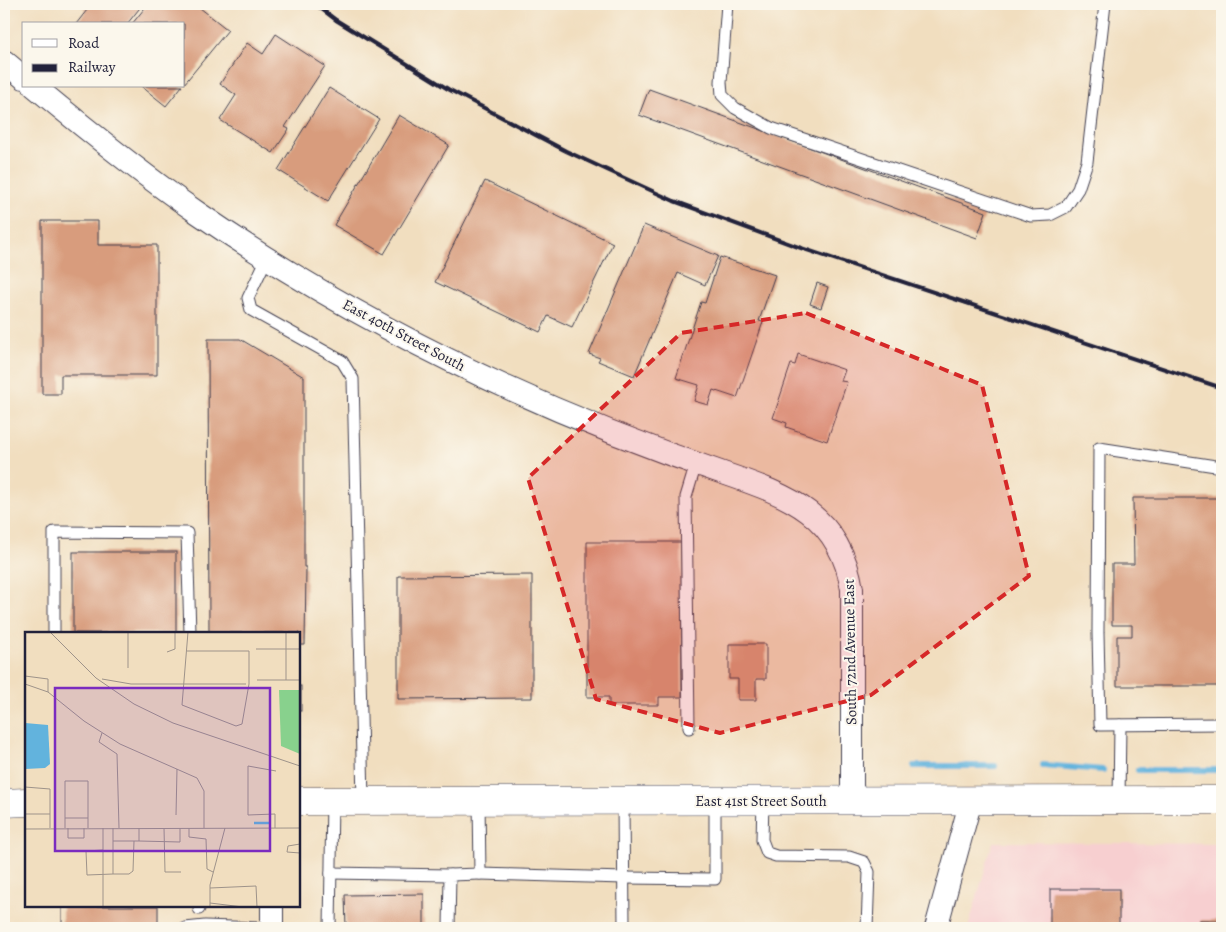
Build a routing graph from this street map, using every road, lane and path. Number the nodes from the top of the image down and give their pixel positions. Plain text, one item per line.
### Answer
1 (727, 4) edge
2 (1106, 4) edge
3 (4, 61) edge
4 (22, 76) edge
5 (36, 88) edge
6 (267, 258) junction
7 (696, 464) junction
8 (1222, 467) edge
9 (812, 514) joint
10 (54, 632) edge
11 (190, 632) edge
12 (1222, 724) edge
13 (1120, 725) junction
14 (689, 728) dead end
15 (332, 800) junction
16 (363, 800) junction
17 (972, 800) junction
18 (1120, 800) junction
19 (1222, 800) edge
20 (300, 801) edge
21 (479, 801) junction
22 (623, 801) junction
23 (715, 801) junction
24 (763, 801) junction
25 (852, 801) junction
26 (25, 802) edge
27 (4, 803) edge
28 (331, 873) junction
29 (480, 874) junction
30 (450, 875) junction
31 (624, 878) junction
32 (272, 907) edge
33 (185, 928) edge
34 (259, 928) edge
35 (272, 928) edge
36 (330, 928) edge
37 (449, 928) edge
38 (624, 928) edge
39 (867, 928) edge
40 (936, 928) edge

1 - 2 lane
3 - 4 street
5 - 6 street, East 40th Street South
6 - 7 street, East 40th Street South
6 - 16 lane
7 - 9 street, East 40th Street South
7 - 14 lane
8 - 13 lane
9 - 25 street, South 72nd Avenue East
10 - 11 lane
12 - 13 lane
13 - 18 lane
15 - 16 main road, East 41st Street South
15 - 20 main road, East 41st Street South
15 - 28 lane
16 - 21 main road, East 41st Street South
17 - 18 main road, East 41st Street South
17 - 25 main road, East 41st Street South
17 - 40 street
18 - 19 main road, East 41st Street South
21 - 22 main road, East 41st Street South
21 - 29 lane
22 - 23 main road, East 41st Street South
22 - 31 lane
23 - 24 main road, East 41st Street South
23 - 31 lane
24 - 25 main road, East 41st Street South
24 - 39 lane
26 - 27 main road
28 - 30 lane
28 - 36 lane
29 - 30 lane
29 - 31 lane
30 - 37 lane
31 - 38 lane
32 - 35 street
33 - 34 lane

